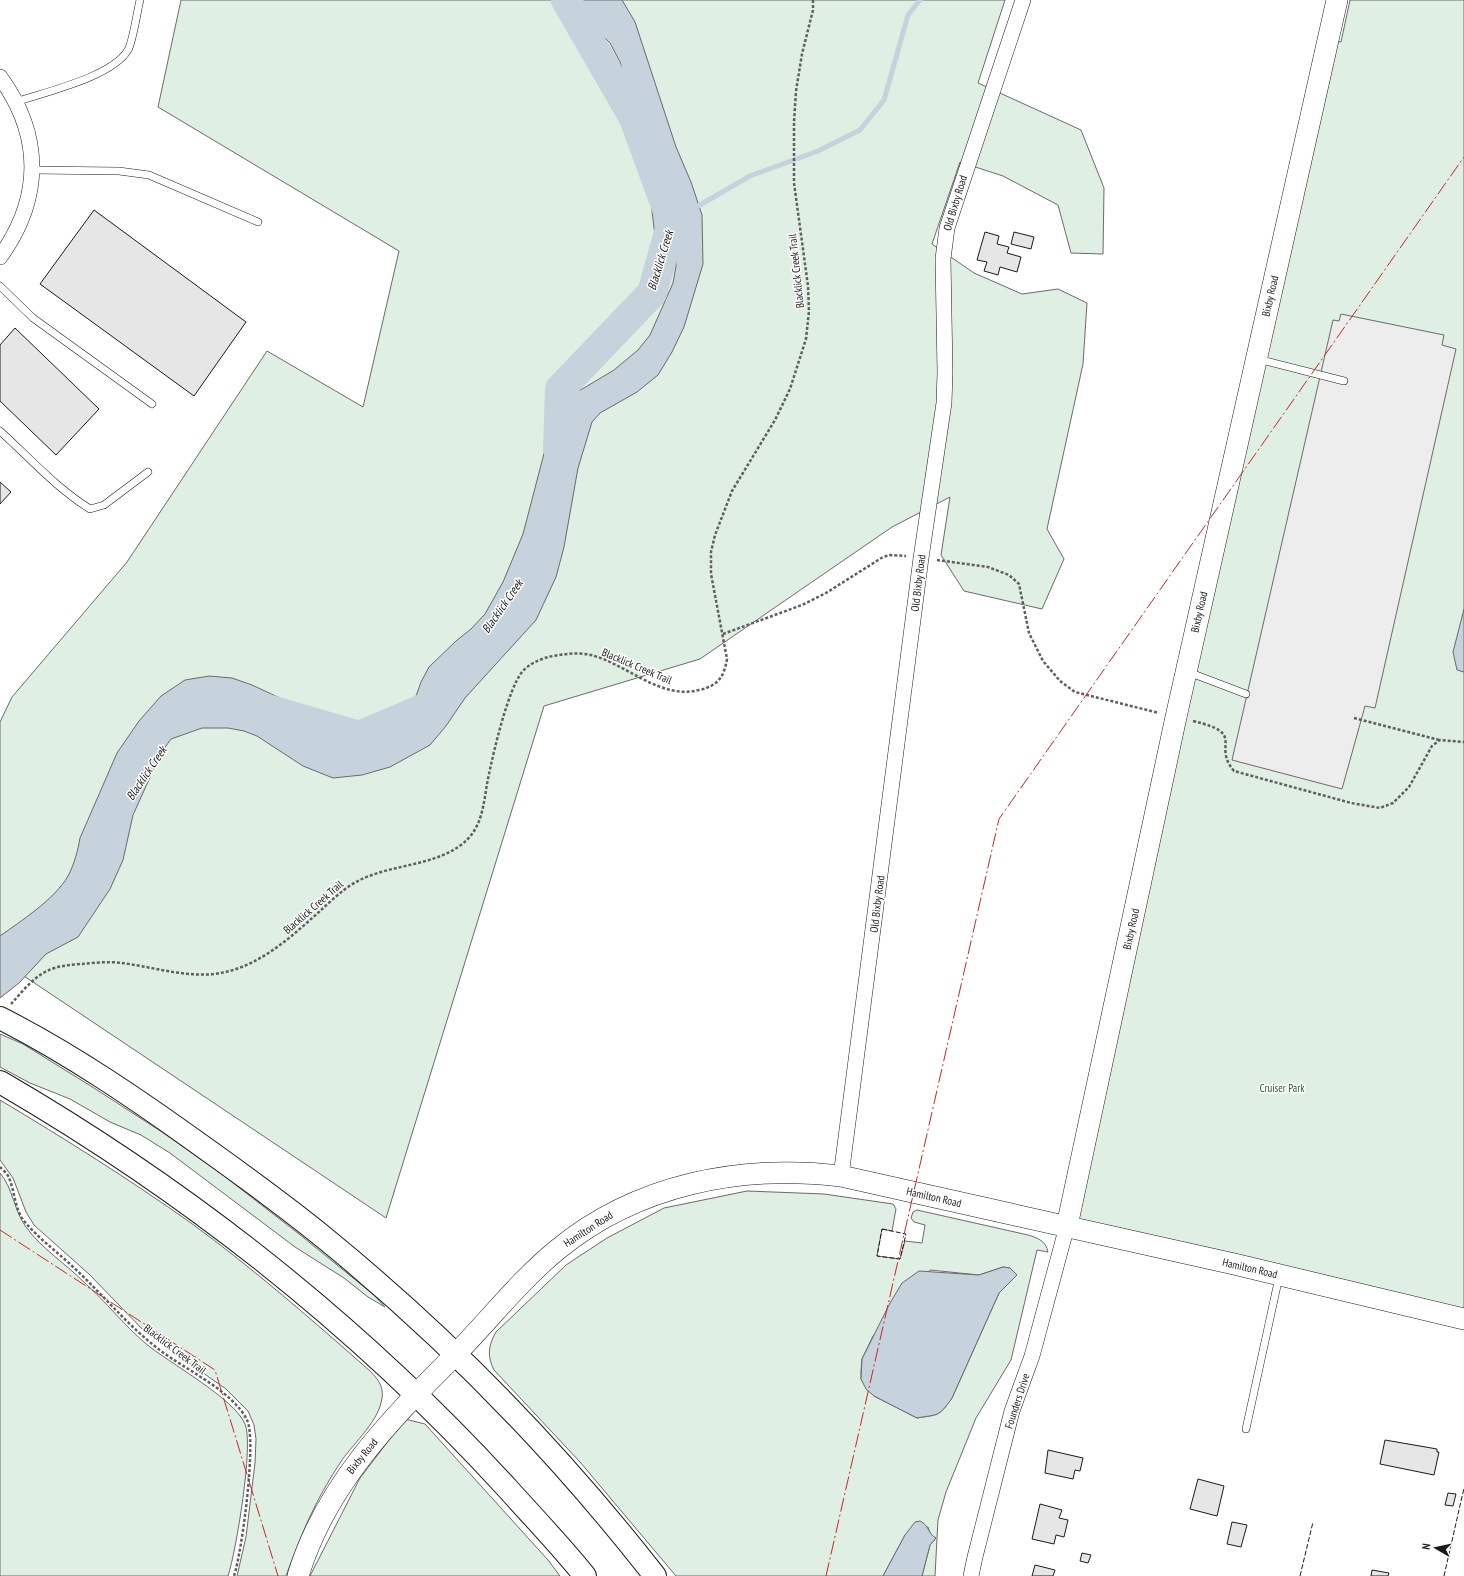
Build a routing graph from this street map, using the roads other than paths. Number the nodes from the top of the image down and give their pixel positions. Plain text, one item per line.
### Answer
1 (140, 0) edge
2 (1023, 0) edge
3 (1336, 0) edge
4 (0, 77) edge
5 (16, 102) junction
6 (33, 170) junction
7 (258, 222) dead end
8 (0, 257) edge
9 (0, 286) edge
10 (1256, 359) junction
11 (1344, 381) dead end
12 (152, 404) dead end
13 (0, 432) edge
14 (148, 472) dead end
15 (1196, 675) dead end
16 (1246, 694) dead end
17 (6, 1015) edge
18 (0, 1082) edge
19 (841, 1176) junction
20 (1067, 1226) junction
21 (1279, 1274) junction
22 (1464, 1319) edge
23 (456, 1354) junction
24 (416, 1393) junction
25 (1246, 1429) dead end
26 (298, 1576) edge
27 (585, 1576) edge
28 (655, 1576) edge
29 (971, 1576) edge

1 - 5 lane
2 - 19 street, Old Bixby Road
3 - 10 street, Bixby Road
4 - 5 street
5 - 6 street
6 - 7 lane
6 - 8 street
9 - 12 lane
10 - 11 lane
10 - 20 street, Bixby Road
13 - 14 lane
15 - 16 lane
17 - 23 main road
18 - 24 main road
19 - 20 street, Hamilton Road
19 - 23 street, Hamilton Road
20 - 21 street, Hamilton Road
20 - 29 street, Founders Drive
21 - 22 street, Hamilton Road
21 - 25 lane
23 - 24 street, Bixby Road
23 - 28 main road
24 - 26 street, Bixby Road
24 - 27 main road

